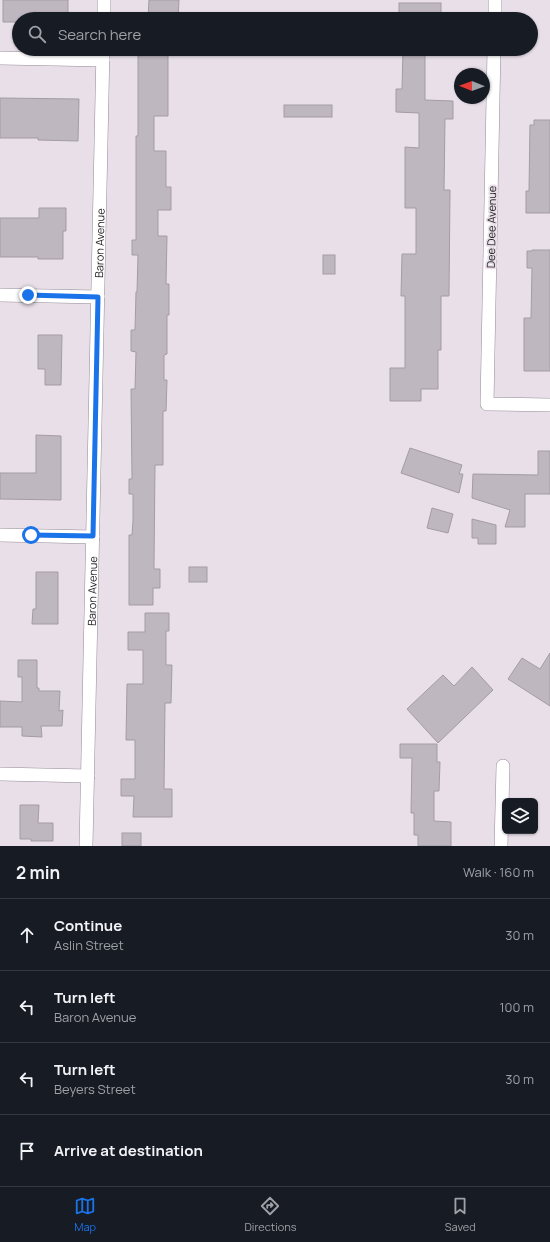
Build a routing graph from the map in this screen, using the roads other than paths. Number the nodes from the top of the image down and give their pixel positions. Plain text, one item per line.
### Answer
1 (104, 0) edge
2 (495, 0) edge
3 (104, 12) edge
4 (495, 12) edge
5 (69, 56) edge
6 (103, 56) edge
7 (494, 56) edge
8 (0, 58) edge
9 (0, 295) edge
10 (98, 297) junction
11 (550, 405) edge
12 (0, 535) edge
13 (93, 536) junction
14 (503, 766) dead end
15 (0, 774) edge
16 (88, 776) junction
17 (86, 846) edge
18 (501, 846) edge

1 - 3 street
2 - 4 street
5 - 8 street
6 - 10 street, Baron Avenue
7 - 11 street, Dee Dee Avenue
9 - 10 street
10 - 13 street, Baron Avenue
12 - 13 street
13 - 16 street, Baron Avenue
14 - 18 street
15 - 16 street
16 - 17 street, Baron Avenue

